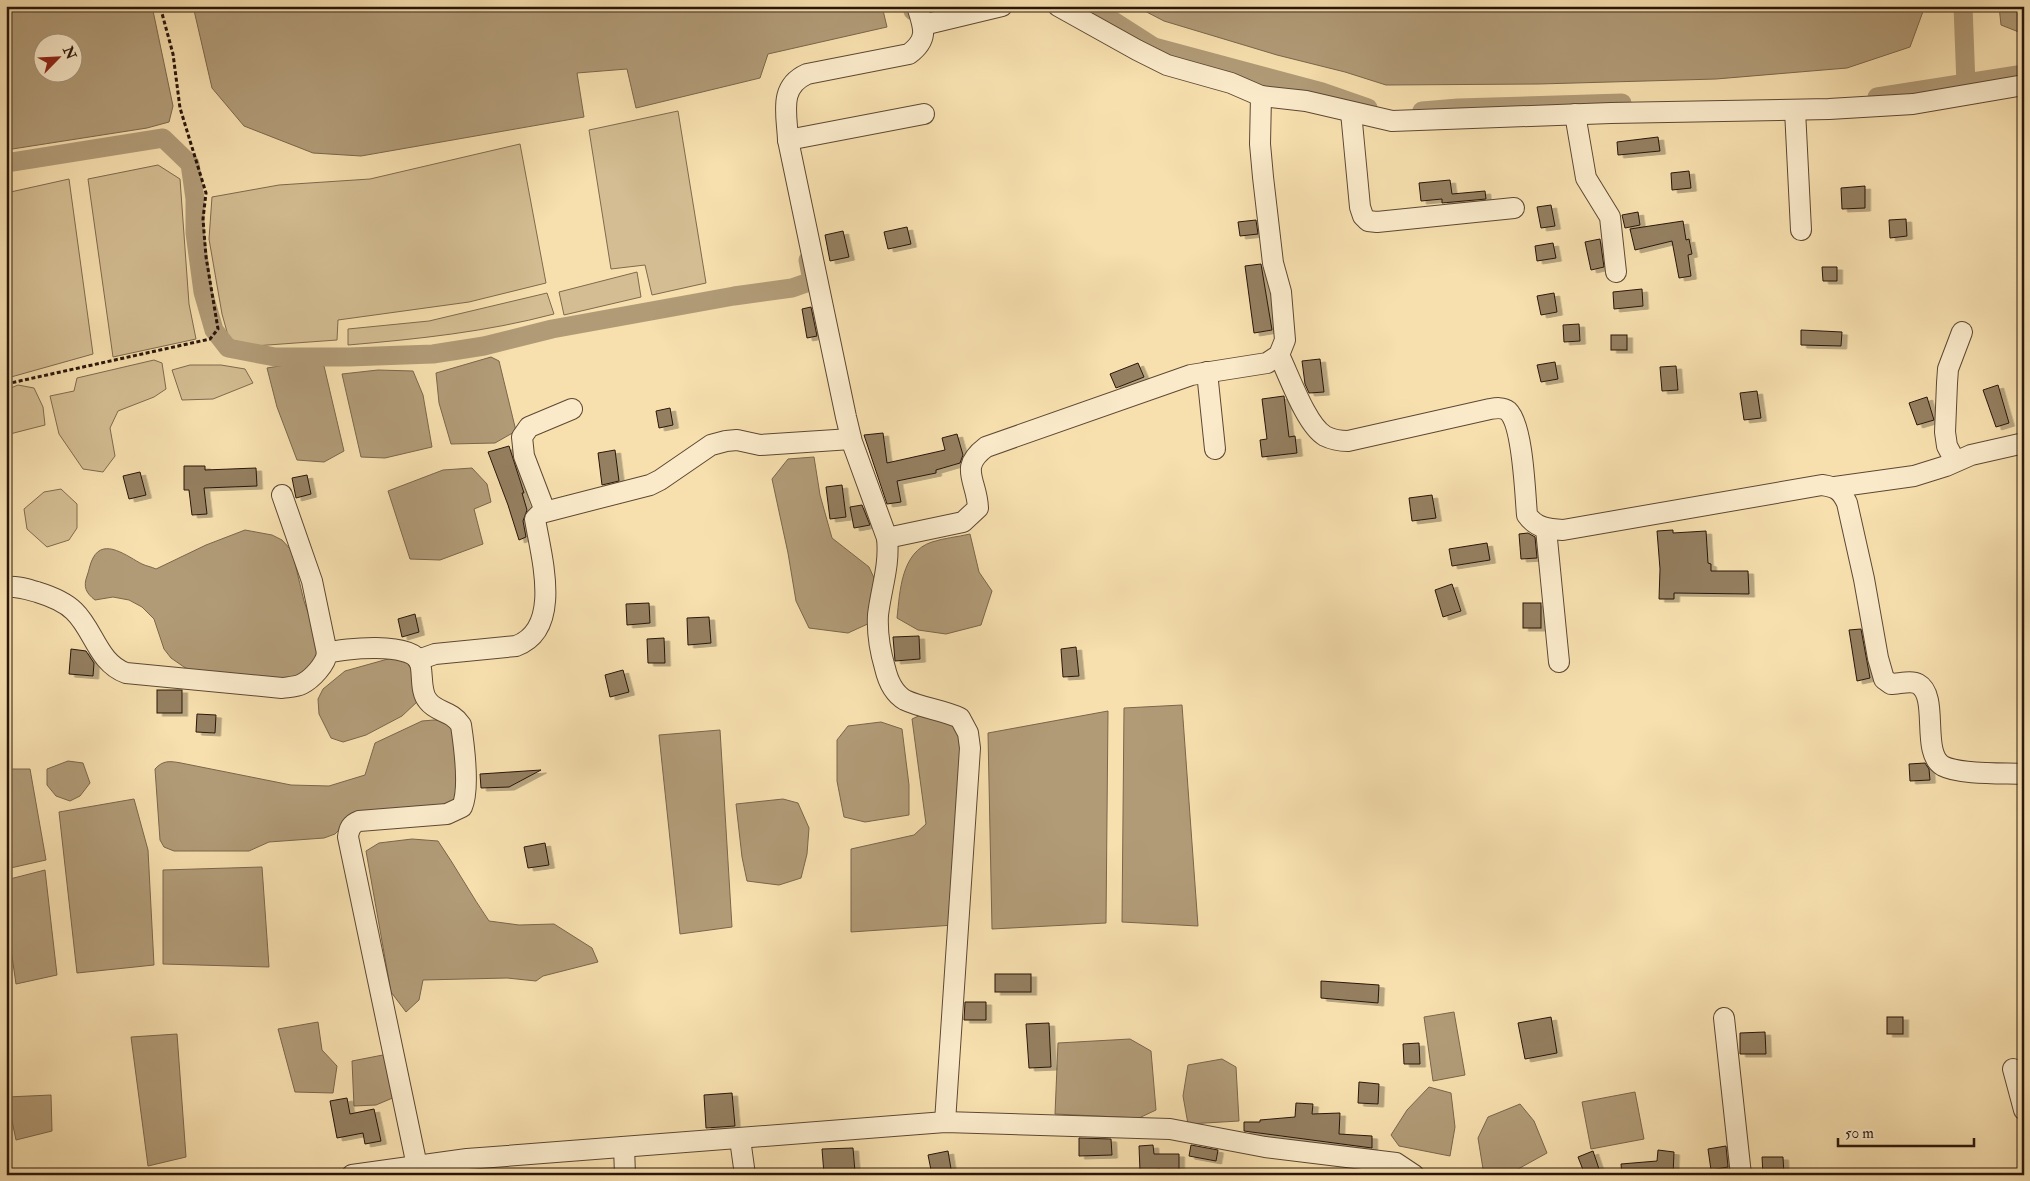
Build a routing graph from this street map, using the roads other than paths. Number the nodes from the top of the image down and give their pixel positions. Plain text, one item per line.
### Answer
1 (1002, 6) edge
2 (1058, 6) edge
3 (920, 15) edge
4 (2024, 85) edge
5 (1262, 96) junction
6 (1795, 110) junction
7 (1351, 112) junction
8 (924, 114) dead end
9 (1575, 114) junction
10 (788, 140) junction
11 (1514, 208) dead end
12 (1801, 230) dead end
13 (1616, 272) dead end
14 (1962, 332) dead end
15 (1279, 355) junction
16 (1208, 372) junction
17 (572, 409) dead end
18 (851, 439) junction
19 (2024, 443) edge
20 (1215, 449) dead end
21 (1955, 461) junction
22 (1835, 487) junction
23 (282, 495) dead end
24 (545, 512) junction
25 (1546, 529) junction
26 (887, 538) junction
27 (6, 587) edge
28 (327, 653) junction
29 (418, 660) junction
30 (1559, 662) dead end
31 (2024, 774) edge
32 (1724, 1018) dead end
33 (2012, 1069) dead end
34 (2024, 1110) edge
35 (944, 1122) junction
36 (740, 1139) junction
37 (624, 1147) junction
38 (417, 1166) junction
39 (352, 1175) edge
40 (624, 1175) edge
41 (745, 1175) edge
42 (1414, 1175) edge
43 (1741, 1175) edge

1 - 3 street
2 - 5 street
3 - 10 street
4 - 6 street
5 - 7 street
5 - 15 street
6 - 9 street
6 - 12 street
7 - 9 street
7 - 11 street
8 - 10 street
9 - 13 street
10 - 18 street
14 - 21 street
15 - 16 street
15 - 25 street
16 - 20 street
16 - 26 street
17 - 24 street
18 - 24 street
18 - 26 street
19 - 21 street
21 - 22 street
22 - 25 street
22 - 31 street
23 - 28 street
24 - 29 street
25 - 30 street
26 - 35 street
27 - 28 street
28 - 29 street
29 - 38 street
32 - 43 street
33 - 34 street
35 - 36 street
35 - 42 street
36 - 37 street
36 - 41 street
37 - 38 street
37 - 40 street
38 - 39 street

